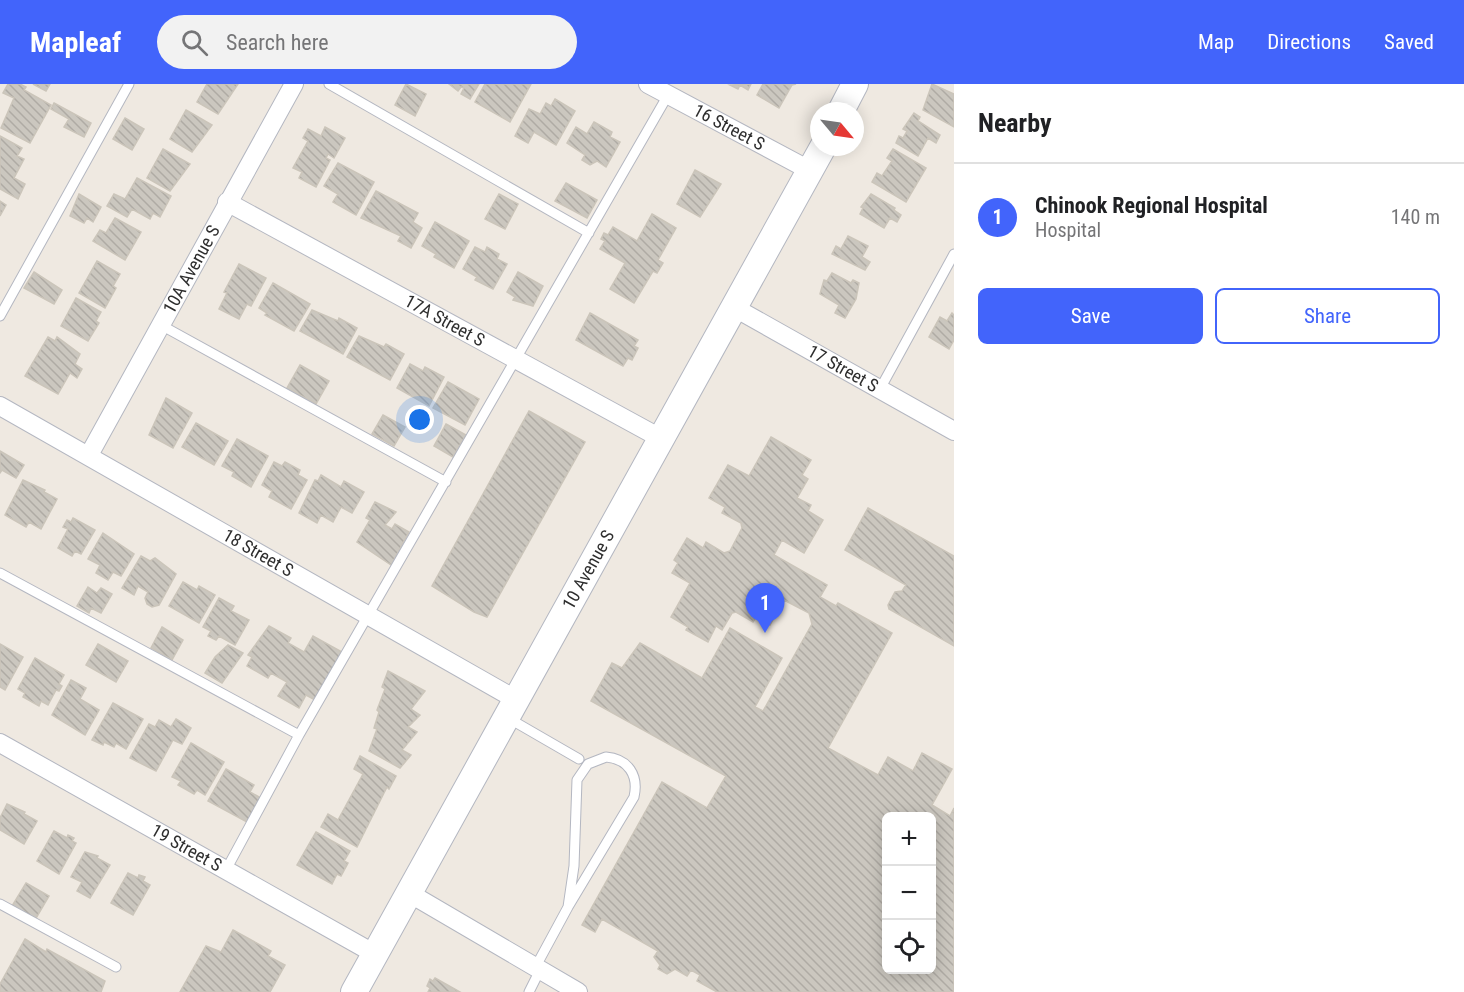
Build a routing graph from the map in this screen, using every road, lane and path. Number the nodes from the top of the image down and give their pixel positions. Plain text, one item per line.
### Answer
1 (129, 84) edge
2 (294, 84) edge
3 (329, 84) edge
4 (648, 84) edge
5 (855, 84) edge
6 (668, 95) junction
7 (846, 102) edge
8 (818, 156) edge
9 (811, 171) junction
10 (227, 202) junction
11 (589, 233) junction
12 (954, 254) edge
13 (735, 308) junction
14 (0, 316) edge
15 (159, 324) junction
16 (517, 360) junction
17 (880, 389) junction
18 (0, 406) edge
19 (954, 430) edge
20 (662, 439) junction
21 (89, 455) junction
22 (446, 482) junction
23 (0, 573) edge
24 (369, 616) junction
25 (510, 708) junction
26 (299, 735) junction
27 (0, 743) edge
28 (579, 759) dead end
29 (226, 870) junction
30 (409, 893) junction
31 (0, 904) edge
32 (568, 908) junction
33 (375, 954) junction
34 (116, 967) dead end
35 (538, 969) junction
36 (354, 992) edge
37 (529, 992) edge
38 (578, 992) edge

1 - 14 lane
2 - 10 street, 10A Avenue S
3 - 11 lane
4 - 6 street, 16 Street S
5 - 7 street
6 - 9 street, 16 Street S
6 - 11 lane
8 - 9 street, 10 Avenue S
9 - 13 street, 10 Avenue S
10 - 15 street, 10A Avenue S
10 - 16 street, 17A Street S
11 - 16 lane
12 - 17 lane
13 - 17 street, 17 Street S
13 - 20 street, 10 Avenue S
15 - 21 street, 10A Avenue S
15 - 22 lane
16 - 20 street, 17A Street S
16 - 22 lane
17 - 19 street, 17 Street S
18 - 21 street, 18 Street S
20 - 25 street, 10 Avenue S
21 - 24 street, 18 Street S
22 - 24 lane
23 - 26 lane
24 - 25 street, 18 Street S
24 - 26 lane
25 - 28 lane
25 - 30 street, 10 Avenue S
26 - 29 lane
27 - 29 street, 19 Street S
29 - 33 street, 19 Street S
30 - 33 street, 10 Avenue S
30 - 35 street
31 - 34 lane
32 - 32 lane
32 - 35 lane
33 - 36 street, 10 Avenue S
35 - 37 lane
35 - 38 street

